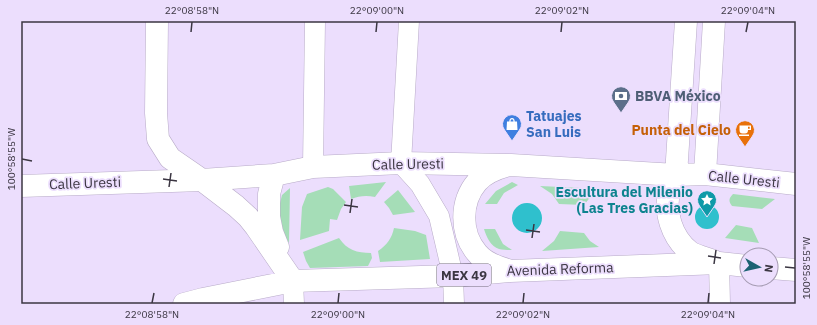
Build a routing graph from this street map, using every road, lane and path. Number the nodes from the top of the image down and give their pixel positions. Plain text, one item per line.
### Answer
1 (157, 21) edge
2 (315, 21) edge
3 (409, 21) edge
4 (686, 21) edge
5 (714, 21) edge
6 (401, 163) junction
7 (511, 165) junction
8 (313, 167) junction
9 (705, 174) junction
10 (274, 175) junction
11 (676, 175) junction
12 (202, 180) junction
13 (796, 184) edge
14 (21, 186) edge
15 (719, 263) junction
16 (739, 265) edge
17 (779, 269) edge
18 (796, 270) edge
19 (510, 271) junction
20 (452, 276) junction
21 (299, 281) junction
22 (184, 304) edge
23 (294, 304) edge
24 (454, 304) edge
25 (720, 304) edge

1 - 12 main road
2 - 8 street
3 - 6 street
4 - 11 main road
5 - 9 main road
6 - 7 main road, Calle Uresti
6 - 8 main road, Calle Uresti
6 - 20 street
7 - 11 main road, Calle Uresti
7 - 19 main road
8 - 10 main road, Calle Uresti
9 - 11 main road, Calle Uresti
9 - 13 main road, Calle Uresti
10 - 12 main road, Calle Uresti
10 - 21 main road
11 - 15 main road
12 - 14 main road, Calle Uresti
12 - 21 main road
15 - 16 main road, Avenida Reforma / MEX 49
15 - 19 main road, Avenida Reforma / MEX 49
15 - 25 street
17 - 18 main road
19 - 20 main road, Avenida Reforma / MEX 49
20 - 21 main road, Avenida Reforma / MEX 49
20 - 24 street
21 - 22 main road, Avenida Reforma / MEX 49
21 - 23 street

